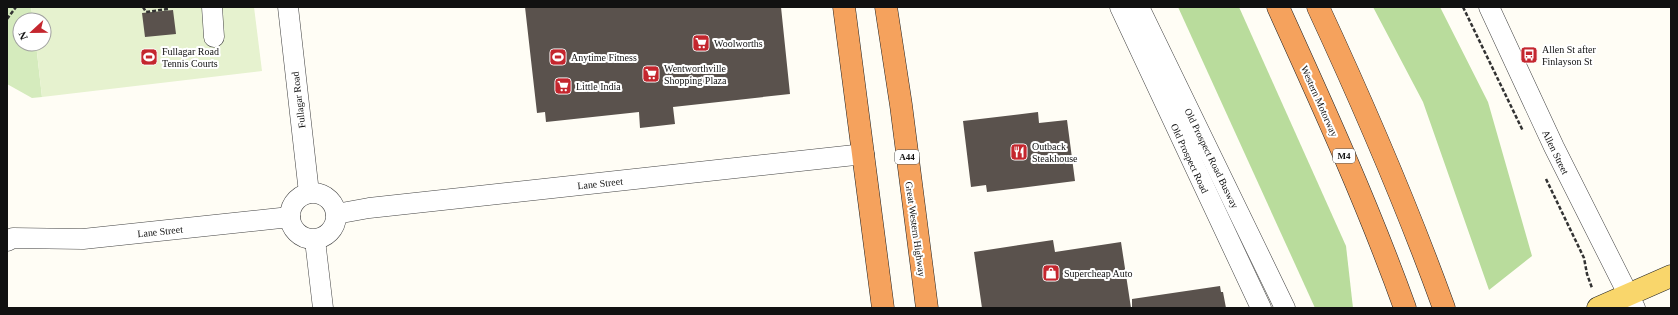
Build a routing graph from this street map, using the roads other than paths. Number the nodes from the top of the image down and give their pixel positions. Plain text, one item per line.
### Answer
1 (212, 7) edge
2 (288, 7) edge
3 (844, 7) edge
4 (886, 7) edge
5 (1120, 7) edge
6 (1139, 7) edge
7 (1278, 7) edge
8 (1318, 7) edge
9 (1489, 7) edge
10 (214, 37) dead end
11 (864, 154) junction
12 (309, 193) junction
13 (336, 214) junction
14 (290, 217) junction
15 (28, 239) junction
16 (316, 240) junction
17 (7, 241) edge
18 (7, 251) edge
19 (1671, 276) edge
20 (1631, 302) edge
21 (323, 308) edge
22 (883, 308) edge
23 (927, 308) edge
24 (1261, 308) edge
25 (1285, 308) edge
26 (1405, 308) edge
27 (1444, 308) edge
28 (1598, 308) edge

1 - 10 street
2 - 12 street, Fullagar Road
3 - 11 highway
4 - 23 highway, Great Western Highway / A44
5 - 24 street, Old Prospect Road
6 - 25 street, Old Prospect Road Busway
7 - 26 highway, Western Motorway / M4
8 - 27 highway
9 - 20 street, Allen Street
11 - 13 street, Lane Street
11 - 22 highway
12 - 13 street
12 - 14 street
13 - 16 street
14 - 15 street, Lane Street
14 - 16 street
15 - 17 street, Lane Street
15 - 18 street, Lane Street
16 - 21 street
19 - 20 main road
20 - 28 main road

